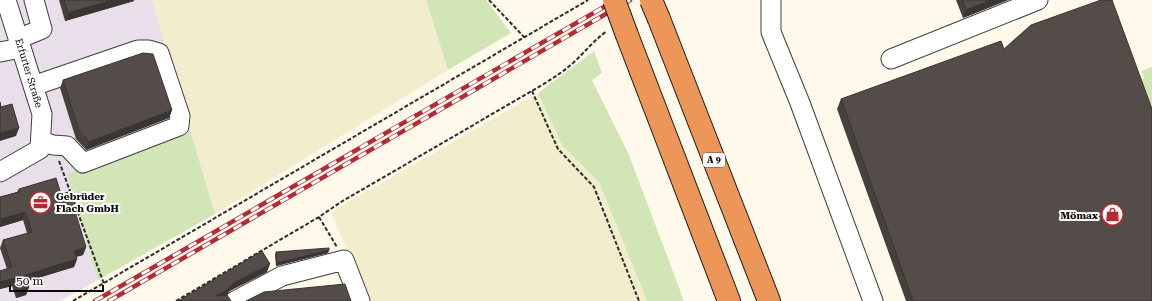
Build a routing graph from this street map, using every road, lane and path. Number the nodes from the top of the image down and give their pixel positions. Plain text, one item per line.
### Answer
1 (6, 0) edge
2 (34, 0) edge
3 (489, 0) edge
4 (588, 0) edge
5 (614, 0) edge
6 (771, 0) edge
7 (1038, 0) edge
8 (655, 10) edge
9 (619, 31) junction
10 (524, 37) junction
11 (20, 43) junction
12 (0, 52) edge
13 (891, 59) dead end
14 (33, 86) junction
15 (532, 91) junction
16 (47, 143) junction
17 (0, 172) edge
18 (319, 217) junction
19 (344, 260) junction
20 (104, 284) junction
21 (74, 301) edge
22 (176, 301) edge
23 (236, 301) edge
24 (360, 301) edge
25 (639, 301) edge
26 (730, 301) edge
27 (768, 301) edge
28 (873, 301) edge

1 - 11 street, Erfurter Straße
2 - 11 street
3 - 10 path
4 - 10 path
5 - 9 highway, bridge
6 - 28 street
7 - 13 street
8 - 27 highway, A 9
9 - 15 path
9 - 26 highway
10 - 20 path
11 - 12 street
11 - 14 street, Erfurter Straße
14 - 16 street, Erfurter Straße
14 - 16 street
15 - 18 path
15 - 25 path
16 - 17 street
16 - 20 path
18 - 19 path
18 - 22 path
19 - 23 street
19 - 24 street
20 - 21 path

